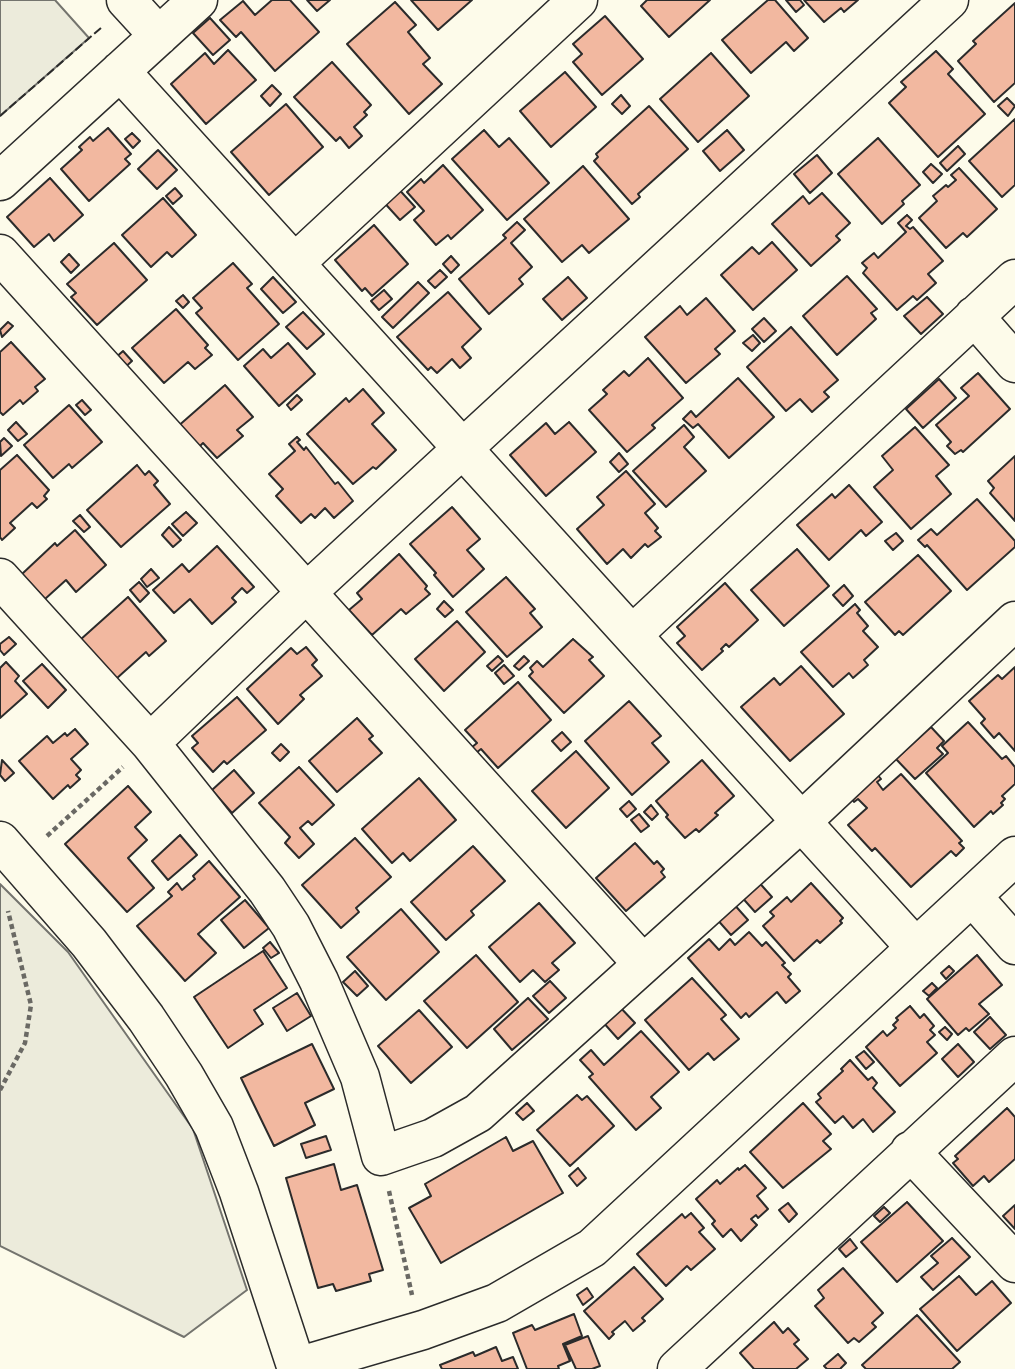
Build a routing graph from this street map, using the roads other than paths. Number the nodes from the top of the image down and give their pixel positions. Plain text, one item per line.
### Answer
1 (126, 0) edge
2 (198, 0) edge
3 (578, 0) edge
4 (949, 0) edge
5 (159, 36) junction
6 (120, 71) junction
7 (0, 181) edge
8 (0, 254) edge
9 (295, 263) junction
10 (1015, 279) edge
11 (974, 316) junction
12 (1015, 363) edge
13 (463, 448) junction
14 (0, 578) edge
15 (307, 592) junction
16 (1015, 621) edge
17 (632, 635) junction
18 (150, 743) junction
19 (802, 822) junction
20 (0, 841) edge
21 (1015, 856) edge
22 (972, 896) junction
23 (1015, 946) edge
24 (916, 948) junction
25 (643, 964) junction
26 (1015, 1056) edge
27 (910, 1151) junction
28 (1015, 1263) edge
29 (297, 1368) edge
30 (677, 1369) edge

1 - 5 street
2 - 5 street
3 - 9 street
4 - 13 street
5 - 6 street
6 - 7 street
6 - 9 street
8 - 15 street
9 - 13 street
10 - 11 street
11 - 12 street
11 - 17 street
13 - 15 street
13 - 17 street
14 - 18 street
15 - 18 street
15 - 25 street
16 - 19 street
17 - 19 street
18 - 25 street
19 - 24 street
19 - 25 street
20 - 29 street
21 - 22 street
22 - 23 street
22 - 24 street
24 - 29 street
26 - 27 street
27 - 28 street
27 - 30 street

